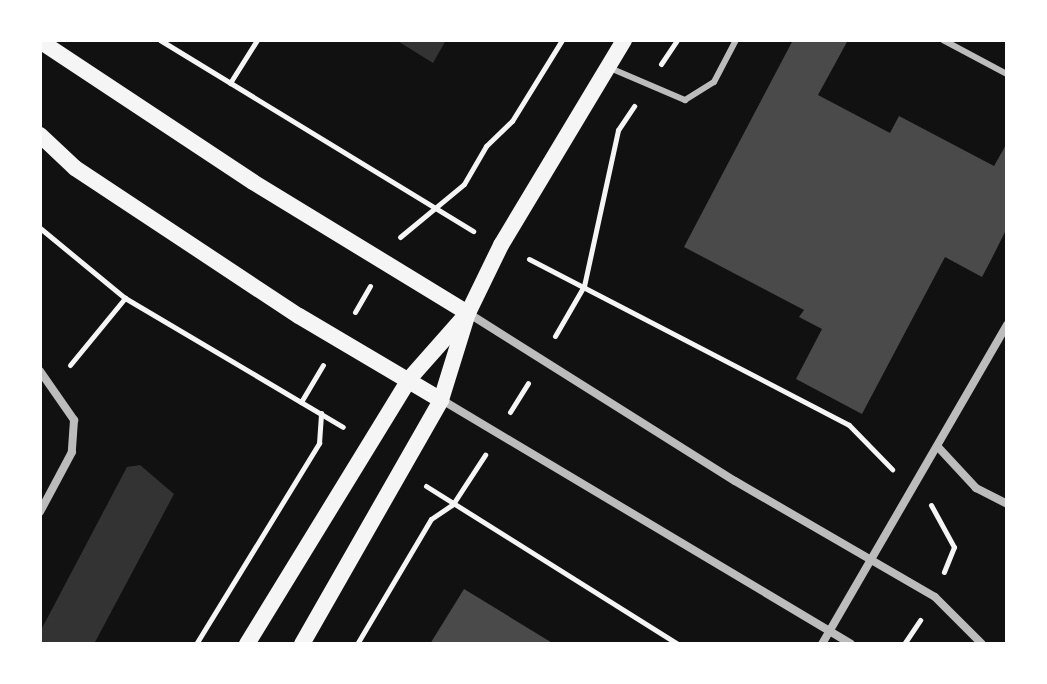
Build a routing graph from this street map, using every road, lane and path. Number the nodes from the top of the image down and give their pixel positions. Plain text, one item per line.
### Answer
1 (160, 40) edge
2 (257, 40) edge
3 (562, 40) edge
4 (624, 40) edge
5 (736, 40) edge
6 (943, 40) edge
7 (40, 41) edge
8 (607, 66) junction
9 (1007, 74) edge
10 (230, 83) junction
11 (40, 135) edge
12 (431, 209) junction
13 (40, 228) edge
14 (501, 245) junction
15 (385, 259) junction
16 (125, 298) junction
17 (468, 313) junction
18 (1007, 325) edge
19 (339, 339) junction
20 (40, 371) edge
21 (410, 378) junction
22 (53, 385) junction
23 (441, 400) junction
24 (301, 402) junction
25 (321, 413) junction
26 (368, 445) junction
27 (938, 447) junction
28 (402, 469) junction
29 (911, 489) junction
30 (1007, 504) edge
31 (40, 512) edge
32 (954, 547) dead end
33 (869, 560) junction
34 (830, 629) junction
35 (196, 644) edge
36 (247, 644) edge
37 (302, 644) edge
38 (678, 644) edge
39 (822, 644) edge
40 (851, 644) edge
41 (982, 644) edge

1 - 10 path
2 - 10 path
3 - 12 path
4 - 8 main road
5 - 8 lane
6 - 9 lane
7 - 15 main road
8 - 14 main road
10 - 12 path
11 - 19 main road
12 - 14 path
12 - 15 path
13 - 16 path
14 - 17 main road
14 - 29 path
15 - 17 main road
15 - 19 path
16 - 22 path
16 - 24 path
17 - 21 main road
17 - 23 main road
17 - 33 street
18 - 27 street
19 - 21 main road
19 - 24 path
20 - 22 street
21 - 23 main road
21 - 26 main road
22 - 31 street
23 - 28 main road
23 - 34 street
24 - 25 path
25 - 26 path
25 - 35 path
26 - 36 main road
27 - 29 street
27 - 30 street
28 - 37 main road
28 - 38 path
29 - 32 path
29 - 33 street
33 - 34 street
33 - 41 street
34 - 39 street
34 - 40 street

